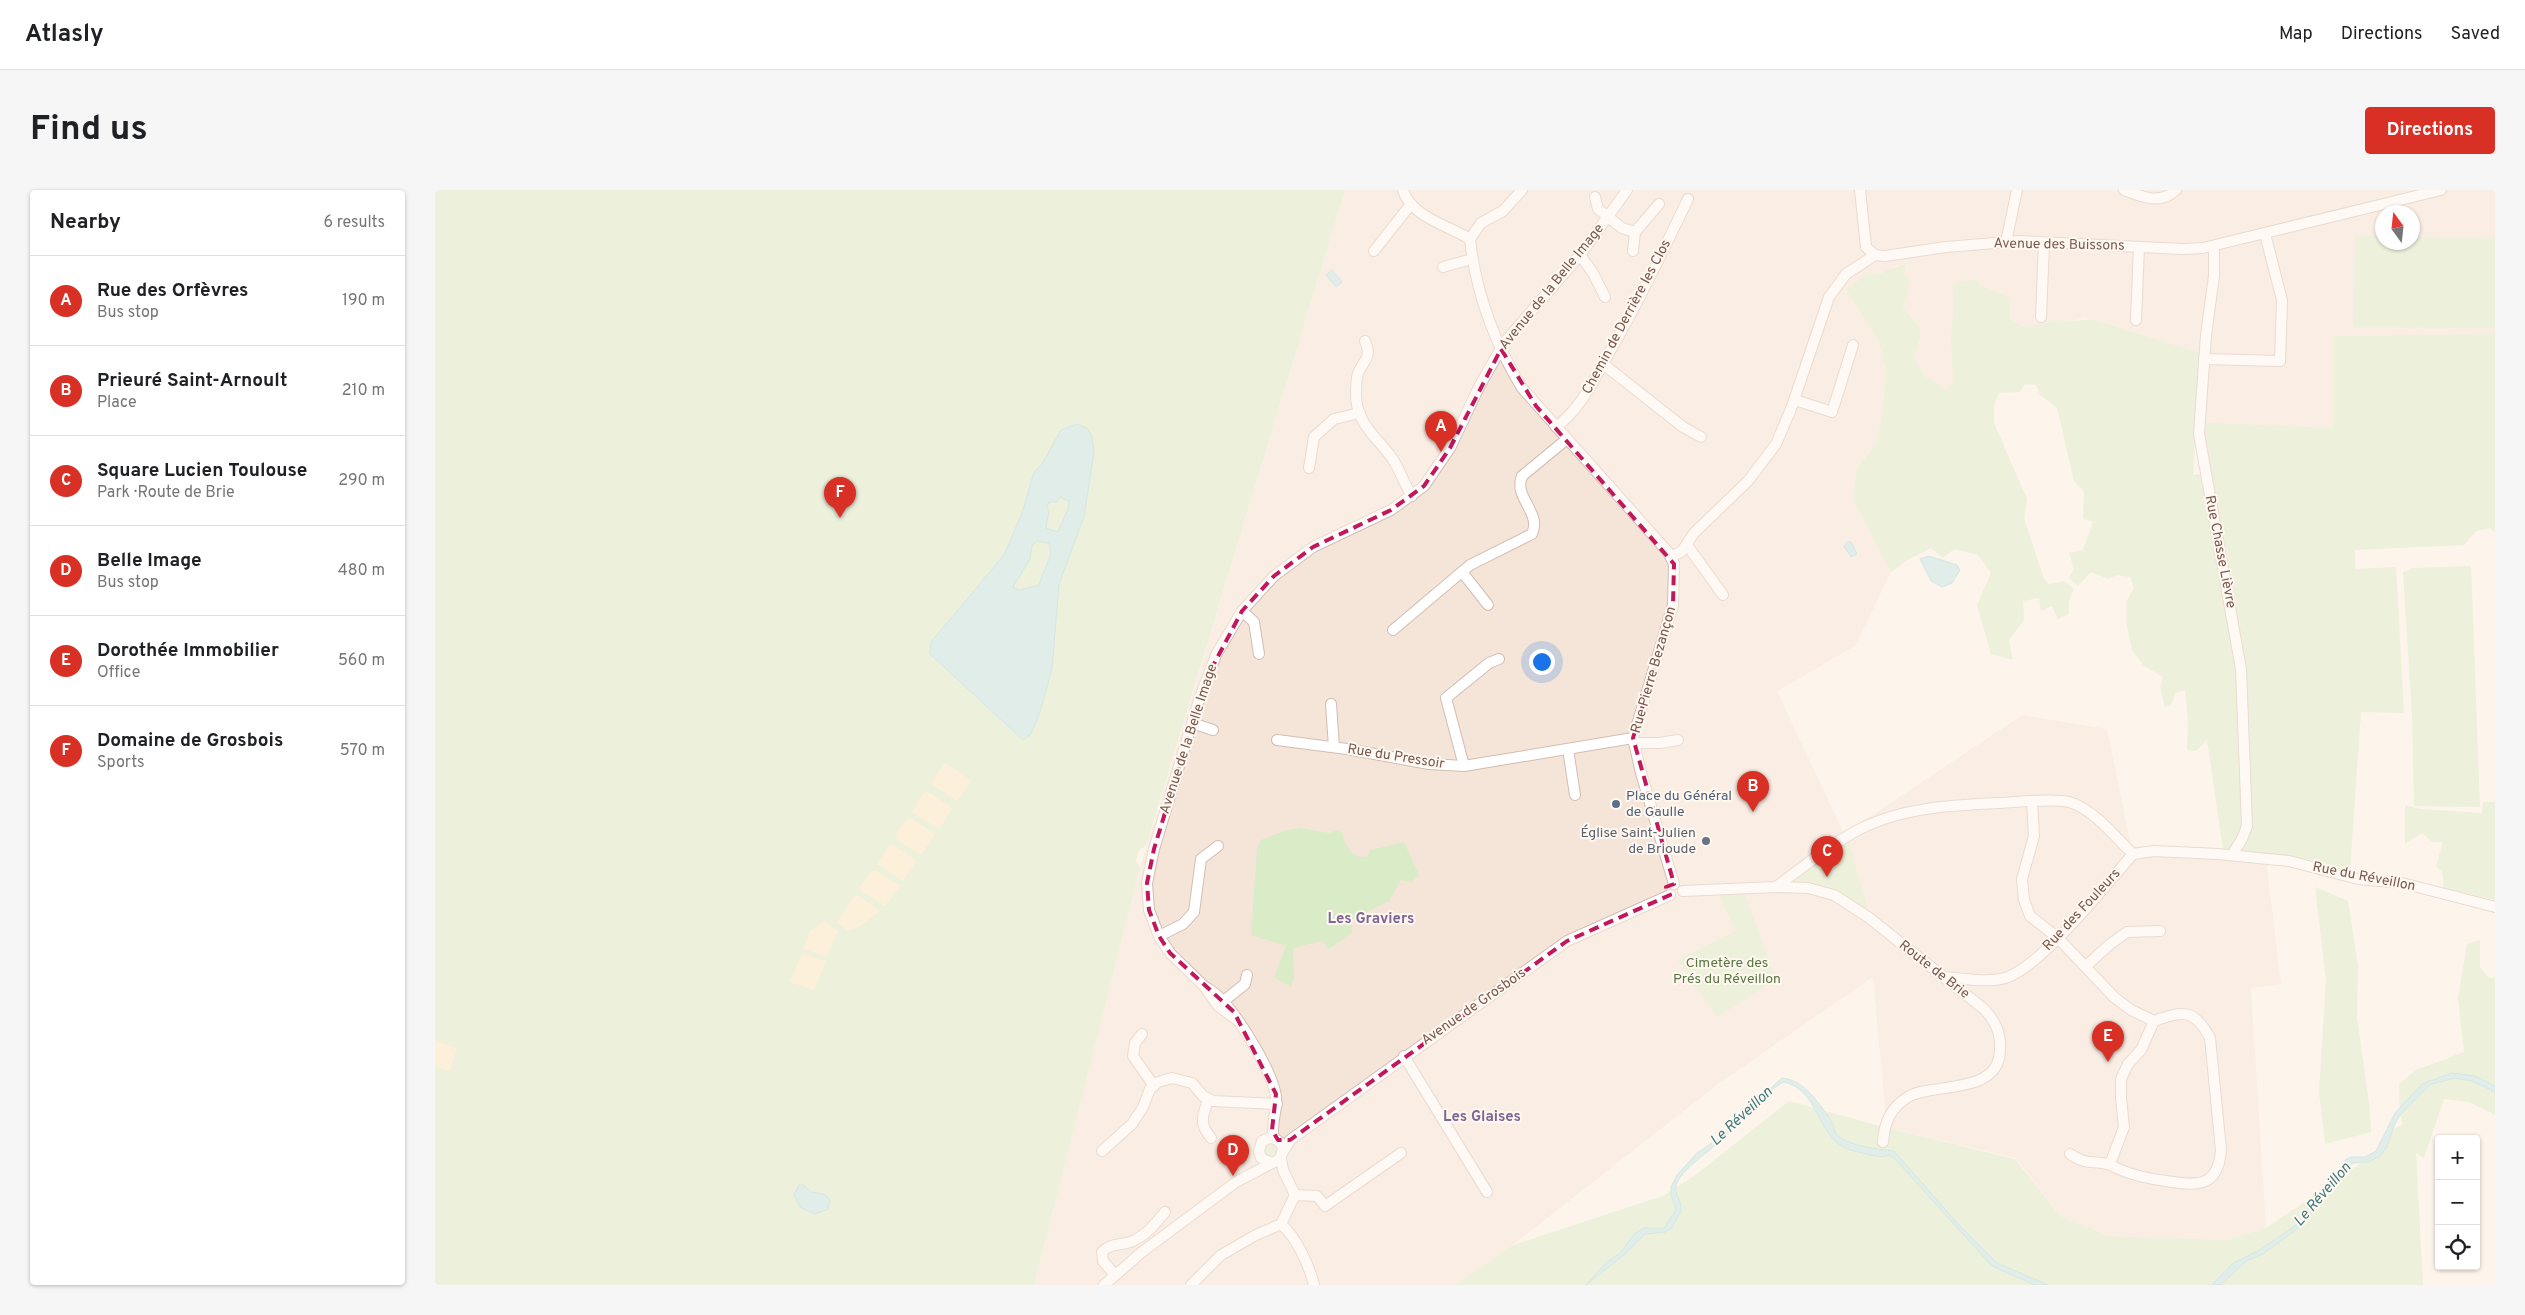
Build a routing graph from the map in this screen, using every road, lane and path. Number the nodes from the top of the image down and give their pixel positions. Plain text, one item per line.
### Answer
1 (1403, 190) edge
2 (1522, 190) edge
3 (1626, 190) edge
4 (1860, 190) edge
5 (2017, 190) edge
6 (2124, 190) edge
7 (2176, 190) edge
8 (2441, 190) edge
9 (2412, 193) edge
10 (1595, 197) dead end
11 (1688, 199) dead end
12 (1411, 204) junction
13 (1659, 204) dead end
14 (1608, 216) junction
15 (1635, 232) junction
16 (2265, 234) junction
17 (1470, 239) junction
18 (2006, 242) junction
19 (2044, 243) junction
20 (2214, 246) junction
21 (2139, 247) junction
22 (1374, 251) dead end
23 (1633, 251) dead end
24 (1580, 255) junction
25 (1875, 255) junction
26 (1473, 260) junction
27 (1443, 267) dead end
28 (1605, 297) dead end
29 (2041, 317) dead end
30 (2136, 320) dead end
31 (1365, 341) dead end
32 (1853, 345) dead end
33 (1501, 349) junction
34 (2204, 359) junction
35 (1603, 364) junction
36 (1795, 400) junction
37 (1360, 413) junction
38 (1556, 427) junction
39 (1701, 437) dead end
40 (1567, 439) junction
41 (1309, 468) dead end
42 (1412, 496) junction
43 (1687, 545) junction
44 (1671, 557) junction
45 (1462, 572) junction
46 (1723, 595) dead end
47 (1489, 605) dead end
48 (1242, 611) junction
49 (1393, 630) dead end
50 (1259, 654) dead end
51 (1499, 659) dead end
52 (1331, 704) dead end
53 (1192, 723) junction
54 (1213, 730) dead end
55 (1277, 740) dead end
56 (1634, 740) junction
57 (1678, 740) dead end
58 (1334, 747) junction
59 (1568, 749) junction
60 (1464, 766) junction
61 (1575, 795) dead end
62 (2032, 801) junction
63 (1218, 846) dead end
64 (2133, 854) junction
65 (2232, 855) junction
66 (1674, 884) junction
67 (1776, 887) junction
68 (1683, 891) junction
69 (1670, 895) junction
70 (2495, 907) edge
71 (2160, 931) dead end
72 (1159, 936) junction
73 (2058, 938) junction
74 (2086, 966) junction
75 (1247, 975) dead end
76 (1943, 977) junction
77 (1221, 1003) junction
78 (2154, 1021) junction
79 (1142, 1034) dead end
80 (1404, 1056) junction
81 (1154, 1086) junction
82 (1208, 1099) junction
83 (1274, 1104) junction
84 (1211, 1138) dead end
85 (1276, 1139) junction
86 (1290, 1140) junction
87 (1262, 1141) junction
88 (1883, 1142) dead end
89 (1102, 1151) dead end
90 (1259, 1154) junction
91 (1401, 1154) dead end
92 (2070, 1154) dead end
93 (1277, 1158) junction
94 (2110, 1164) junction
95 (1236, 1182) junction
96 (1487, 1192) dead end
97 (1295, 1195) junction
98 (1165, 1212) dead end
99 (1281, 1224) junction
100 (1115, 1275) junction
101 (1104, 1285) edge
102 (1191, 1285) edge
103 (1314, 1285) edge

1 - 12 street
2 - 17 street
3 - 14 street, Avenue de la Belle Image
4 - 25 street
5 - 18 street
6 - 7 street
8 - 9 street, Avenue des Buissons
9 - 16 street, Avenue des Buissons
10 - 14 street
11 - 35 street, Chemin de Derrière les Clos
12 - 17 street
12 - 22 street
13 - 15 street
14 - 15 street
14 - 24 street, Avenue de la Belle Image
15 - 23 street
16 - 20 street, Avenue des Buissons
16 - 34 street
17 - 26 street
18 - 19 street, Avenue des Buissons
18 - 25 street, Avenue des Buissons
19 - 21 street, Avenue des Buissons
19 - 29 street
20 - 21 street, Avenue des Buissons
20 - 34 street, Rue Chasse Lièvre
21 - 30 street
24 - 28 street
24 - 33 street, Avenue de la Belle Image
25 - 36 street
26 - 27 street
26 - 33 street
31 - 37 street
32 - 36 street
33 - 38 street
33 - 42 street, Avenue de la Belle Image
34 - 65 street, Rue Chasse Lièvre
35 - 38 street, Chemin de Derrière les Clos
35 - 39 street
36 - 43 street
37 - 41 street
37 - 42 street
38 - 40 street
40 - 44 street
40 - 45 street
42 - 48 street, Avenue de la Belle Image
43 - 44 street
43 - 46 street
44 - 56 street, Rue Pierre Bezançon
45 - 47 street
45 - 49 street
48 - 50 street
48 - 53 street, Avenue de la Belle Image
51 - 60 street
52 - 58 street
53 - 54 street
53 - 72 street, Avenue de la Belle Image
55 - 58 street, Rue du Pressoir
56 - 57 street, Rue du Pressoir
56 - 59 street, Rue du Pressoir
56 - 66 street, Rue Pierre Bezançon
58 - 60 street, Rue du Pressoir
59 - 60 street, Rue du Pressoir
59 - 61 street
62 - 64 street
62 - 67 street
62 - 73 street
63 - 72 street
64 - 65 street, Rue du Réveillon
64 - 73 street, Rue des Fouleurs
65 - 70 street, Rue du Réveillon
66 - 68 street
66 - 69 street
67 - 68 street, Route de Brie
67 - 76 street, Route de Brie
68 - 69 street
69 - 80 street, Avenue de Grosbois
71 - 74 street
72 - 77 street, Avenue de la Belle Image
73 - 74 street
73 - 76 street, Rue des Fouleurs
74 - 78 street
75 - 77 street
76 - 88 street, Route de Brie
77 - 83 street, Avenue de la Belle Image
78 - 94 street
78 - 94 street
79 - 81 street
80 - 86 street, Avenue de Grosbois
80 - 96 street
81 - 82 street
81 - 89 street
82 - 83 street
82 - 84 street
83 - 85 street, Avenue de la Belle Image
83 - 87 street, Avenue de la Belle Image
85 - 86 street
85 - 87 street
85 - 93 street
86 - 93 street, Avenue de Grosbois
87 - 90 street, Avenue de la Belle Image
90 - 93 street
90 - 95 street, Avenue de Grosbois
91 - 97 street
92 - 94 street
93 - 95 street, Avenue de Grosbois
93 - 97 street
95 - 100 street, Avenue de Grosbois
97 - 99 street
98 - 100 street
99 - 102 street
99 - 103 street
100 - 101 street, Avenue de Grosbois

